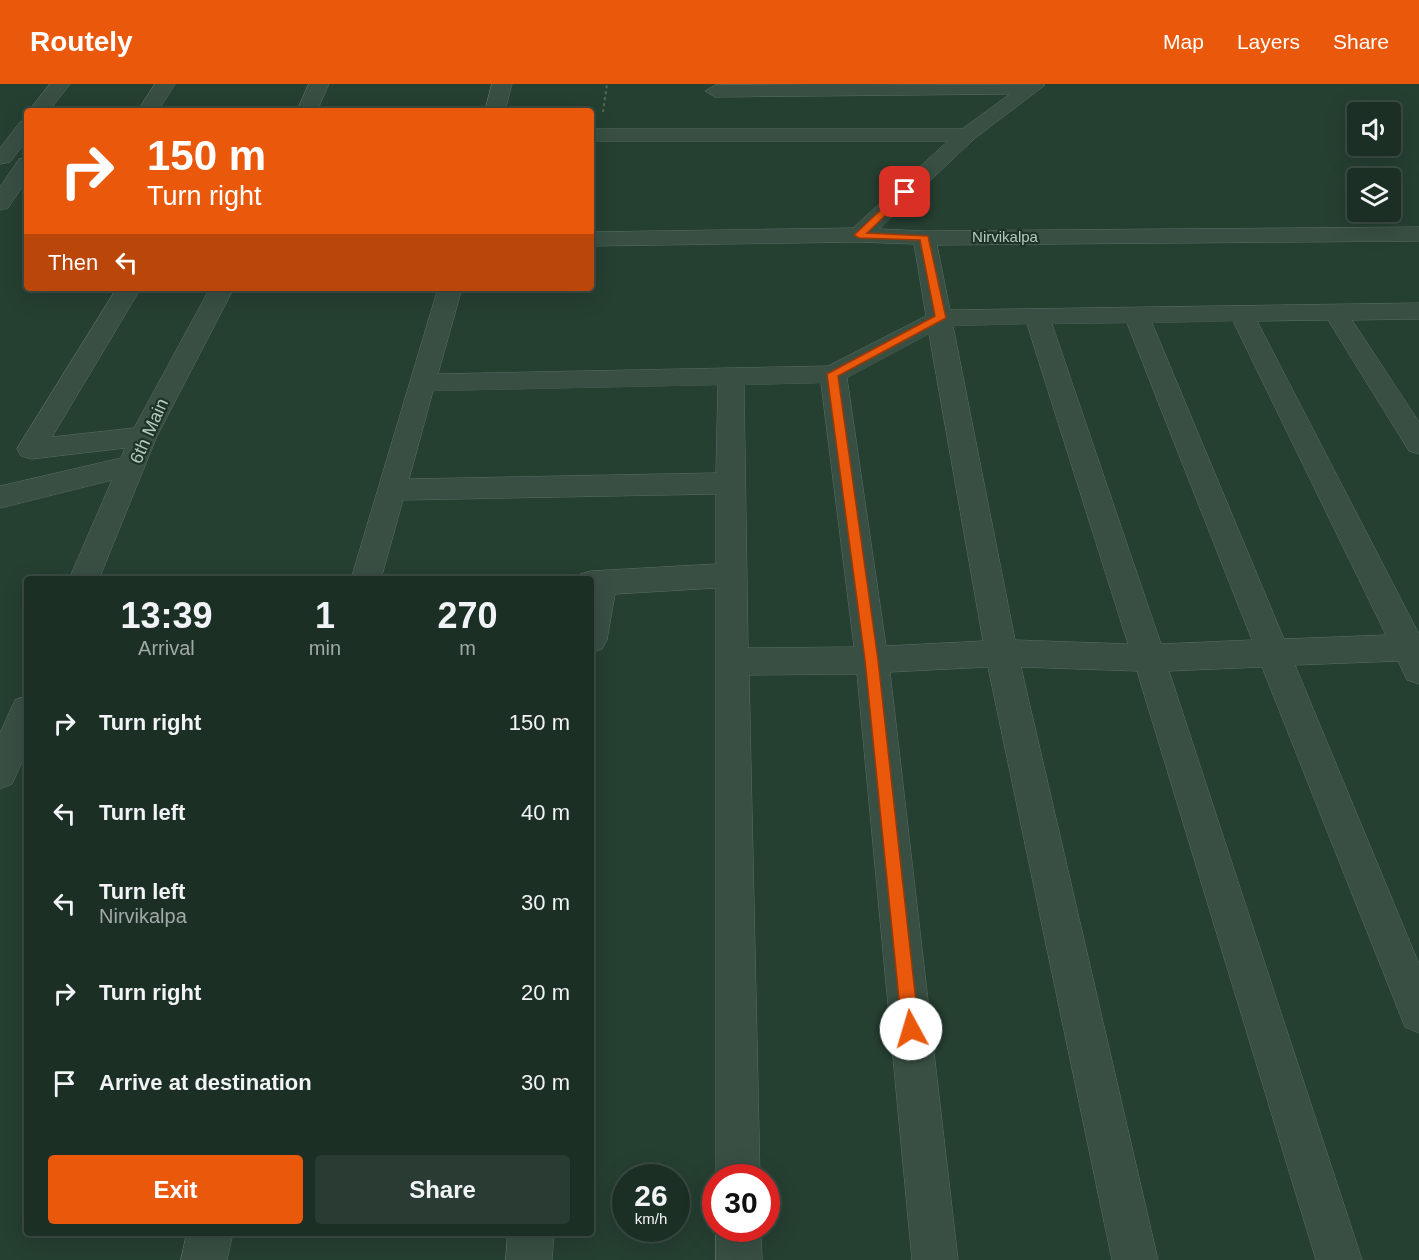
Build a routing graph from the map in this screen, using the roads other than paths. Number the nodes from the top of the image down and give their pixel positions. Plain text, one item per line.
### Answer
1 (60, 84) edge
2 (165, 84) edge
3 (319, 84) edge
4 (502, 84) edge
5 (1033, 86) edge
6 (715, 88) edge
7 (41, 108) edge
8 (150, 108) edge
9 (307, 108) edge
10 (496, 108) edge
11 (596, 128) edge
12 (24, 130) edge
13 (715, 135) junction
14 (967, 135) junction
15 (1, 158) edge
16 (24, 158) edge
17 (24, 168) edge
18 (0, 203) edge
19 (1419, 234) edge
20 (859, 235) junction
21 (924, 238) junction
22 (594, 239) edge
23 (127, 291) edge
24 (220, 291) edge
25 (449, 291) edge
26 (1419, 311) edge
27 (1335, 312) junction
28 (1241, 313) junction
29 (1136, 315) junction
30 (1037, 316) junction
31 (941, 318) junction
32 (832, 374) junction
33 (731, 377) junction
34 (424, 383) junction
35 (143, 436) junction
36 (1419, 444) edge
37 (133, 465) junction
38 (730, 483) junction
39 (392, 490) junction
40 (0, 497) edge
41 (732, 575) junction
42 (85, 576) edge
43 (367, 576) edge
44 (597, 583) edge
45 (594, 612) edge
46 (1273, 652) junction
47 (1001, 653) junction
48 (1415, 655) edge
49 (1149, 658) junction
50 (872, 660) junction
51 (732, 662) junction
52 (24, 717) edge
53 (0, 772) edge
54 (1419, 1013) edge
55 (738, 1164) edge
56 (209, 1236) edge
57 (531, 1236) edge
58 (738, 1242) edge
59 (204, 1260) edge
60 (529, 1260) edge
61 (739, 1260) edge
62 (935, 1260) edge
63 (1134, 1260) edge
64 (1339, 1260) edge

1 - 7 street
2 - 8 street
3 - 9 street
4 - 10 street
5 - 6 street
5 - 14 street
6 - 13 street
11 - 13 street
12 - 15 street
13 - 14 street
14 - 20 street
15 - 16 street
17 - 18 street
19 - 21 street, Nirvikalpa
20 - 21 street, Nirvikalpa
20 - 22 street, Nirvikalpa
21 - 31 street
23 - 35 street
24 - 35 street, 6th Main
25 - 34 street
26 - 27 street
27 - 28 street
27 - 36 street
28 - 29 street
28 - 48 street
29 - 30 street
29 - 46 street
30 - 31 street
30 - 49 street
31 - 32 street
31 - 47 street
32 - 33 street
32 - 50 street
33 - 34 street
33 - 38 street
34 - 39 street
35 - 37 street, 6th Main
37 - 40 street
37 - 42 street, 6th Main
38 - 39 street
38 - 41 street
39 - 43 street
41 - 44 street
41 - 51 street
44 - 45 street
46 - 48 street
46 - 49 street
46 - 54 street
47 - 49 street
47 - 50 street
47 - 63 street
49 - 64 street
50 - 51 street
50 - 62 street
51 - 55 street
52 - 53 street
56 - 59 street
57 - 60 street
58 - 61 street

